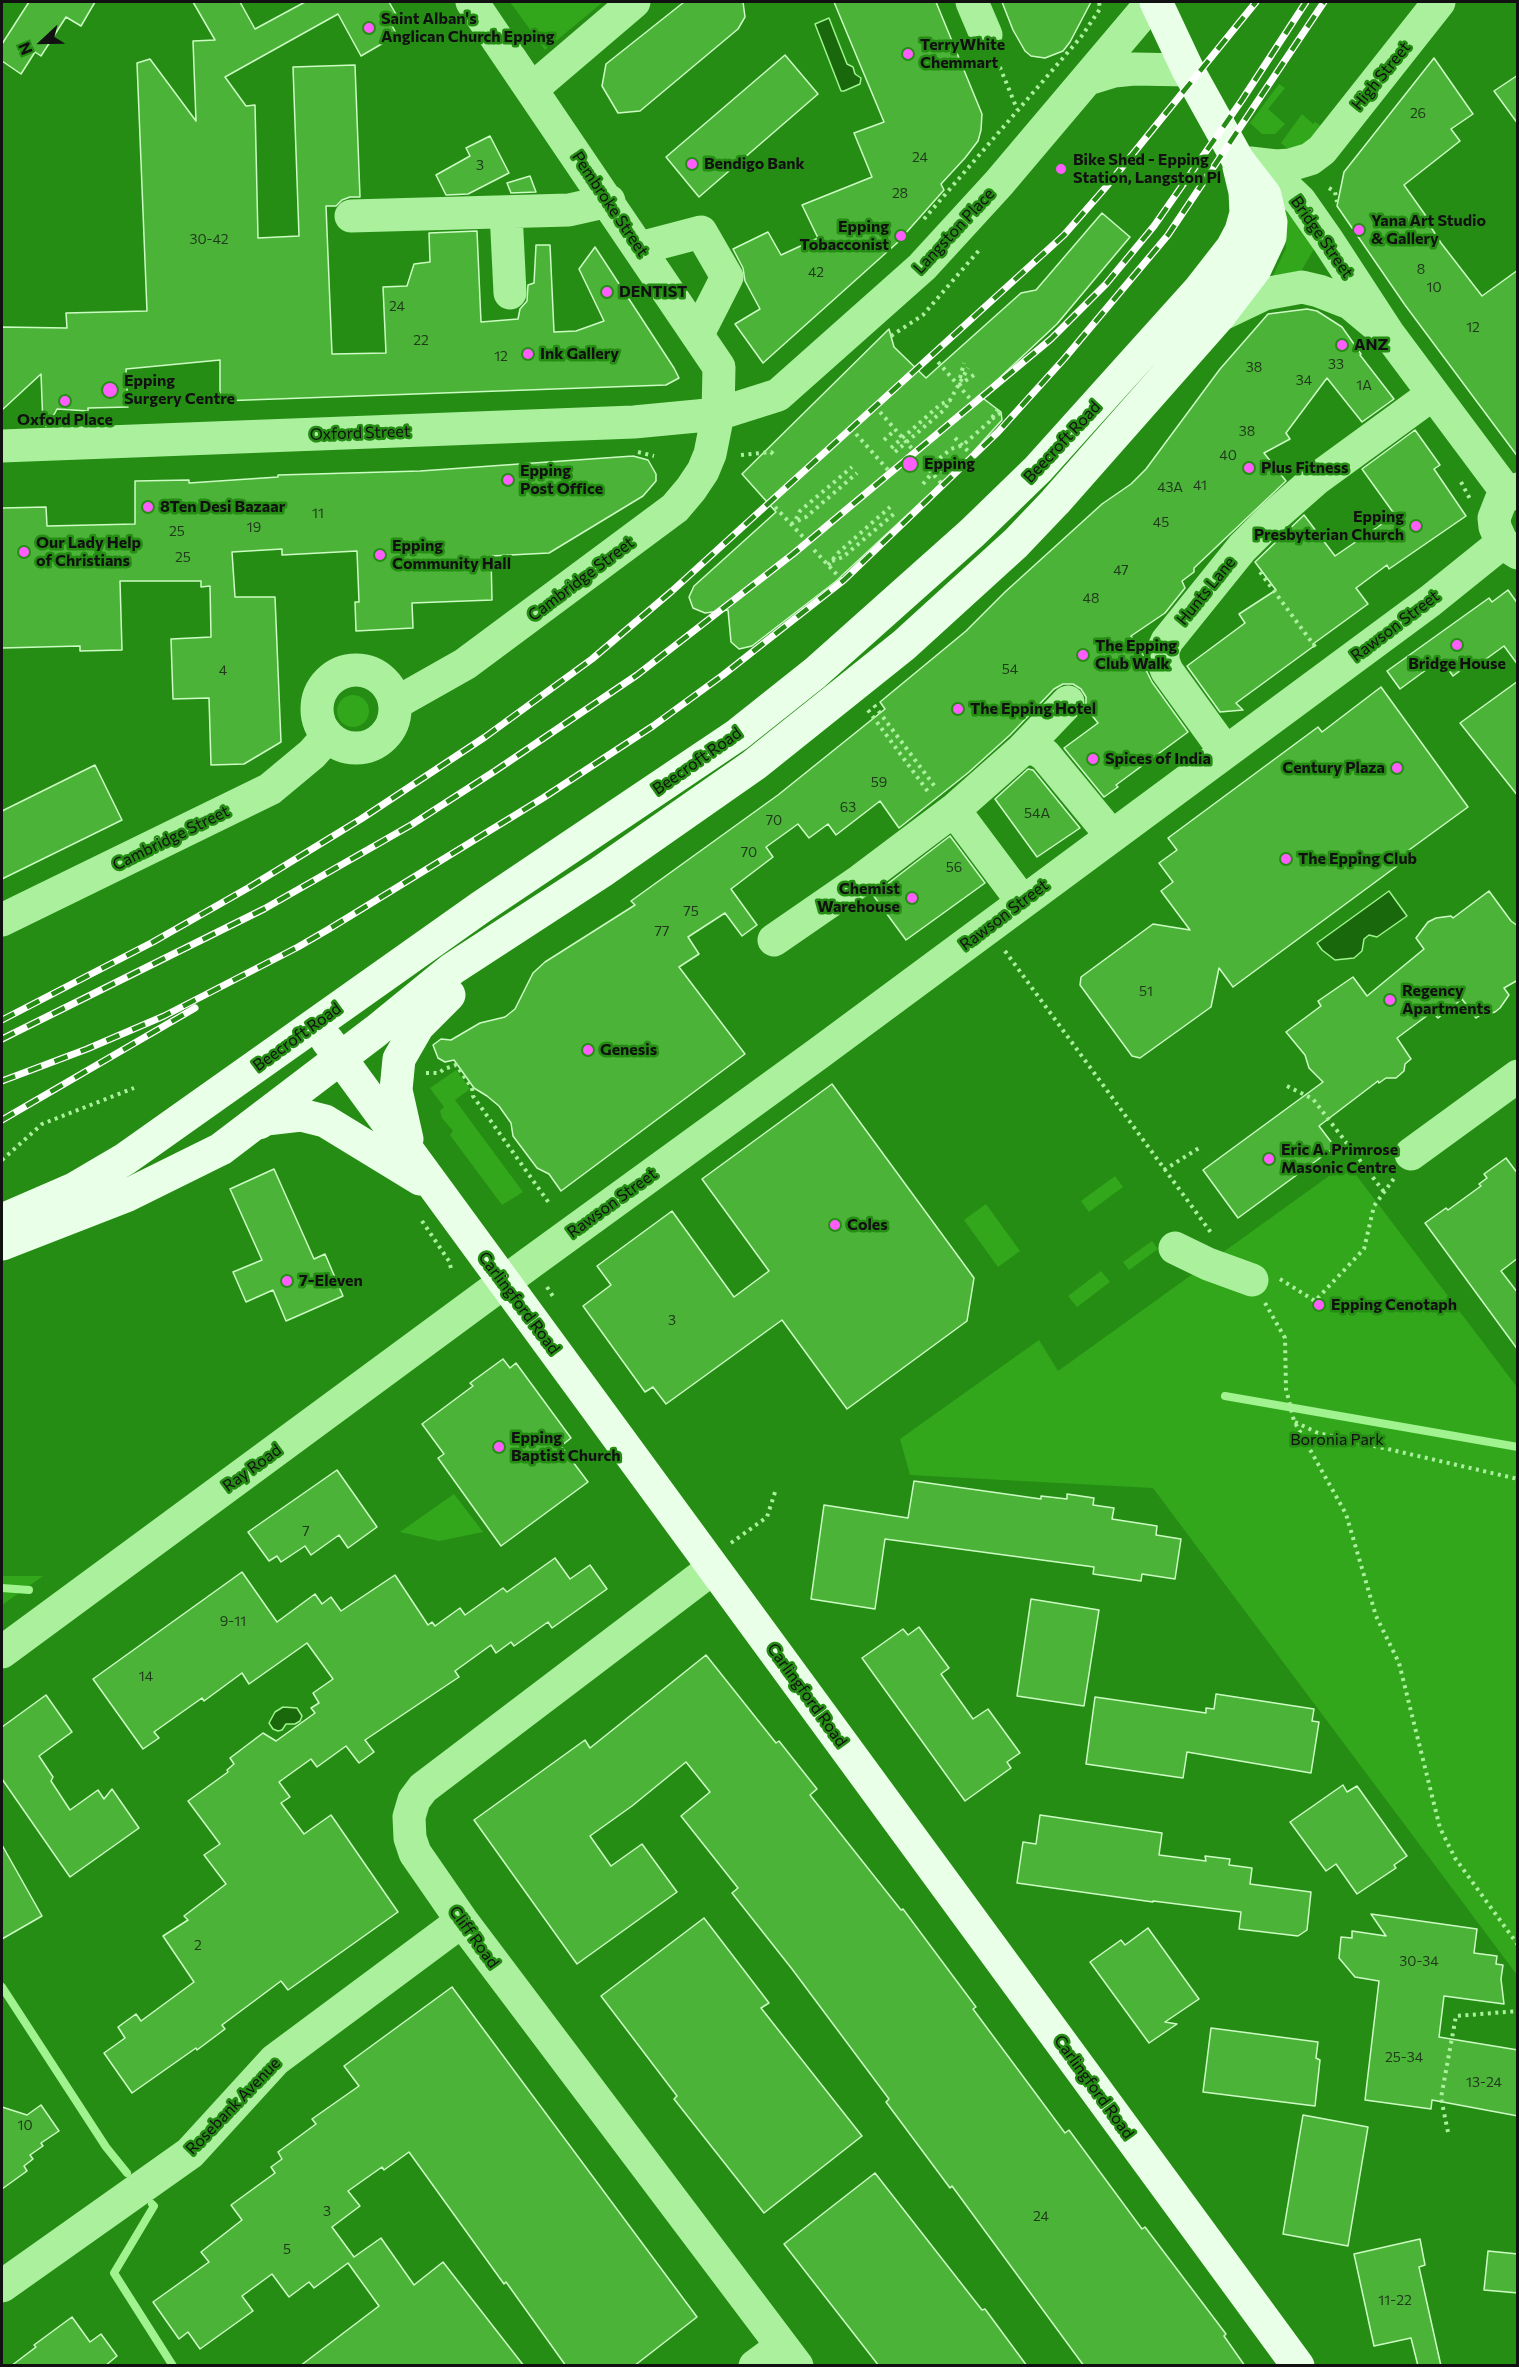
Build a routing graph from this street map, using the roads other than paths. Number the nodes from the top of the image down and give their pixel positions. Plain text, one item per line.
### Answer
1 (472, 2) edge
2 (634, 2) edge
3 (972, 2) edge
4 (1154, 2) edge
5 (1439, 2) edge
6 (986, 35) road end
7 (1188, 70) junction
8 (1088, 79) junction
9 (532, 89) junction
10 (1322, 150) junction
11 (1238, 160) junction
12 (609, 201) junction
13 (506, 212) junction
14 (1309, 214) junction
15 (351, 216) dead end
16 (640, 248) junction
17 (1302, 287) joint
18 (510, 293) dead end
19 (1220, 315) junction
20 (1388, 333) junction
21 (698, 334) junction
22 (1433, 394) junction
23 (718, 414) junction
24 (2, 446) edge
25 (1513, 492) edge
26 (1510, 548) edge
27 (1068, 702) dead end
28 (396, 703) junction
29 (328, 736) junction
30 (1225, 751) junction
31 (1013, 759) junction
32 (954, 810) junction
33 (1111, 835) junction
34 (1022, 901) junction
35 (2, 920) edge
36 (513, 930) junction
37 (774, 940) dead end
38 (315, 1024) junction
39 (340, 1058) junction
40 (1518, 1076) edge
41 (242, 1134) junction
42 (1412, 1154) road end
43 (432, 1186) junction
44 (2, 1220) edge
45 (2, 1245) edge
46 (1175, 1248) dead end
47 (1265, 1279) road end
48 (503, 1283) junction
49 (710, 1564) junction
50 (2, 1652) edge
51 (462, 1921) junction
52 (2, 2286) edge
53 (790, 2356) edge
54 (755, 2366) edge
55 (1299, 2366) edge

1 - 9 street, Pembroke Street
2 - 9 street
3 - 6 street
4 - 7 main road, Beecroft Road
4 - 8 street, Langston Place
5 - 10 street, High Street
7 - 8 street
7 - 11 main road, Beecroft Road
8 - 23 street, Langston Place
9 - 12 street, Pembroke Street
10 - 11 street, High Street
10 - 14 street, High Street
11 - 14 street, Bridge Street
11 - 19 main road, Beecroft Road
11 - 38 main road, Beecroft Road
12 - 13 street
12 - 16 street, Pembroke Street
13 - 15 street
13 - 18 street
14 - 20 street, Bridge Street
16 - 21 street, Pembroke Street
16 - 21 street
17 - 19 street, Beecroft Road
17 - 20 street, Bridge Street
19 - 36 main road, Beecroft Road
20 - 22 street, Bridge Street
21 - 23 street, Pembroke Street
22 - 25 street, Bridge Street
22 - 30 street, Hunts Lane
23 - 24 street, Oxford Street
23 - 28 street, Cambridge Street
25 - 26 street
26 - 30 street, Rawson Street
27 - 31 street
28 - 29 street
28 - 29 street
29 - 35 street, Cambridge Street
30 - 33 street, Rawson Street
31 - 32 street
31 - 33 street
32 - 34 street
32 - 37 street
33 - 34 street, Rawson Street
34 - 48 street, Rawson Street
36 - 39 main road, Beecroft Road
36 - 43 main road
38 - 39 main road, Carlingford Road
38 - 44 main road, Beecroft Road
39 - 41 main road, Beecroft Road
39 - 43 main road, Carlingford Road
40 - 42 street
41 - 43 main road
41 - 45 main road, Beecroft Road
43 - 48 main road, Carlingford Road
46 - 47 street
48 - 49 main road, Carlingford Road
48 - 50 street, Ray Road
49 - 51 street, Cliff Road
49 - 55 main road, Carlingford Road
51 - 52 street, Rosebank Avenue
51 - 53 street, Cliff Road
53 - 54 street

